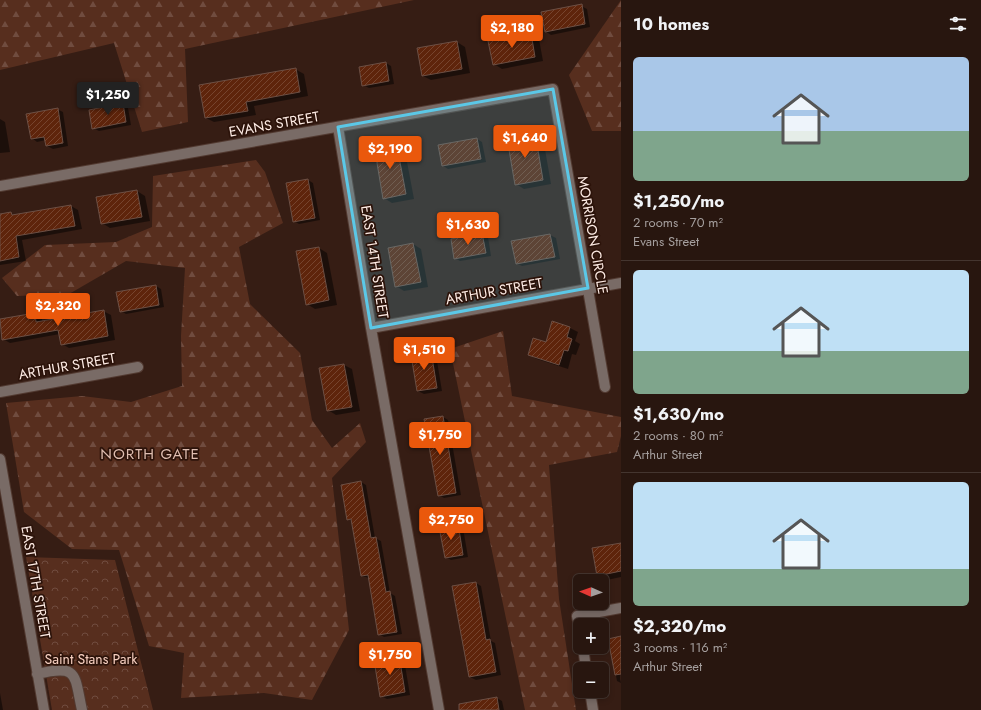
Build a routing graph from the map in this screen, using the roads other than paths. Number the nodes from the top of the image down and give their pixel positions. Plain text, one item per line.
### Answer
1 (553, 89) joint
2 (338, 127) junction
3 (0, 186) edge
4 (621, 283) edge
5 (588, 288) junction
6 (371, 328) junction
7 (138, 367) dead end
8 (605, 387) dead end
9 (0, 392) edge
10 (0, 459) edge
11 (621, 608) edge
12 (577, 618) edge
13 (37, 674) junction
14 (591, 698) edge
15 (44, 710) edge
16 (82, 710) edge
17 (439, 710) edge
18 (593, 710) edge

1 - 2 street, EVANS STREET
1 - 5 street, MORRISON CIRCLE
2 - 3 street, EVANS STREET
2 - 6 street, EAST 14TH STREET
4 - 5 street, ARTHUR STREET
5 - 6 street, ARTHUR STREET
5 - 8 street, MORRISON CIRCLE
6 - 17 street, EAST 14TH STREET
7 - 9 street, ARTHUR STREET
10 - 13 street, EAST 17TH STREET
11 - 12 street
13 - 15 street, EAST 17TH STREET
13 - 16 street
14 - 18 street

